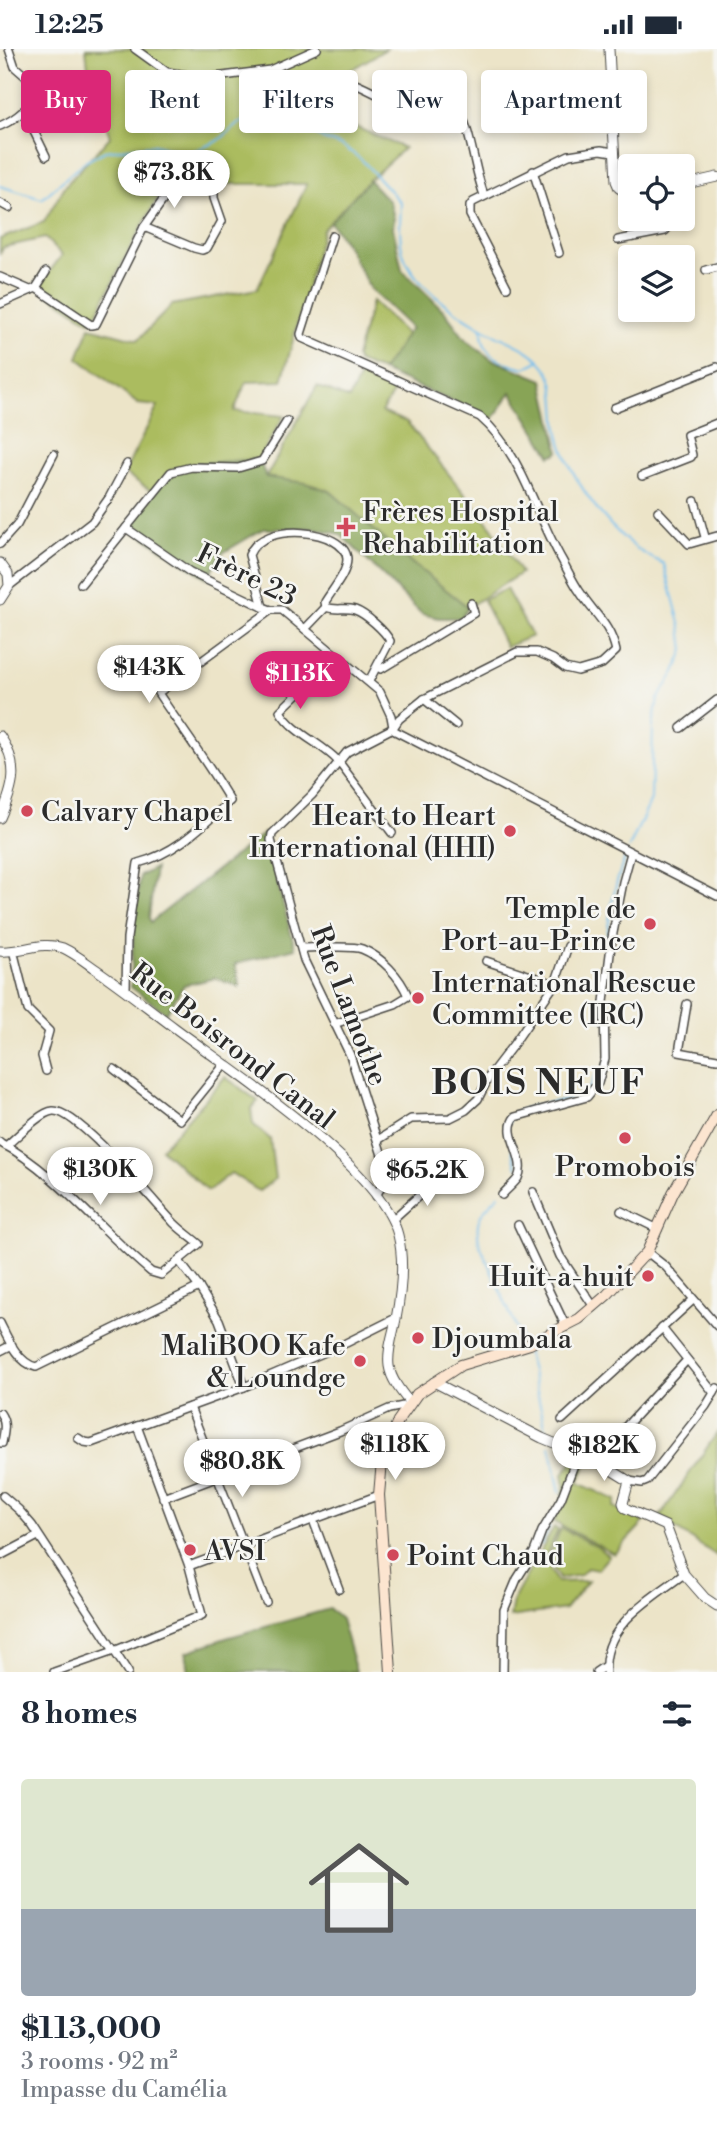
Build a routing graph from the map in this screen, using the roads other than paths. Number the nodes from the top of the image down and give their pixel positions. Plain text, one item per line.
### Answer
1 (9, 49) edge
2 (135, 49) edge
3 (317, 49) edge
4 (610, 49) edge
5 (21, 72) edge
6 (358, 86) edge
7 (21, 114) edge
8 (0, 126) edge
9 (35, 133) edge
10 (613, 152) junction
11 (46, 156) dead end
12 (533, 171) junction
13 (207, 177) dead end
14 (717, 177) edge
15 (175, 180) dead end
16 (695, 182) edge
17 (618, 186) edge
18 (484, 195) junction
19 (0, 203) edge
20 (9, 208) dead end
21 (144, 227) junction
22 (660, 231) edge
23 (332, 236) dead end
24 (618, 240) dead end
25 (559, 253) dead end
26 (717, 267) edge
27 (706, 270) dead end
28 (46, 271) dead end
29 (0, 277) edge
30 (507, 287) dead end
31 (33, 289) junction
32 (0, 303) edge
33 (717, 367) edge
34 (614, 408) dead end
35 (287, 421) dead end
36 (717, 423) edge
37 (54, 454) dead end
38 (127, 464) dead end
39 (642, 476) dead end
40 (695, 501) dead end
41 (658, 511) dead end
42 (126, 528) junction
43 (717, 536) edge
44 (705, 537) junction
45 (0, 544) edge
46 (0, 563) edge
47 (81, 584) dead end
48 (9, 586) junction
49 (0, 600) edge
50 (471, 603) dead end
51 (326, 607) junction
52 (267, 609) junction
53 (305, 629) junction
54 (340, 658) junction
55 (377, 667) junction
56 (369, 681) junction
57 (425, 699) junction
58 (717, 700) edge
59 (456, 725) dead end
60 (393, 728) junction
61 (681, 728) dead end
62 (0, 736) edge
63 (338, 761) junction
64 (0, 818) edge
65 (393, 832) dead end
66 (631, 853) junction
67 (717, 896) edge
68 (568, 946) dead end
69 (302, 948) junction
70 (13, 950) junction
71 (1, 953) edge
72 (486, 961) dead end
73 (555, 984) junction
74 (127, 990) junction
75 (687, 1004) dead end
76 (334, 1024) junction
77 (717, 1059) edge
78 (225, 1064) junction
79 (114, 1069) dead end
80 (46, 1071) dead end
81 (717, 1115) edge
82 (378, 1140) junction
83 (3, 1144) edge
84 (443, 1174) dead end
85 (533, 1192) dead end
86 (502, 1195) dead end
87 (376, 1196) junction
88 (621, 1211) dead end
89 (392, 1220) junction
90 (518, 1226) dead end
91 (657, 1229) junction
92 (647, 1252) junction
93 (179, 1261) junction
94 (199, 1287) junction
95 (693, 1300) junction
96 (594, 1307) junction
97 (396, 1318) junction
98 (0, 1323) edge
99 (717, 1326) edge
100 (566, 1327) junction
101 (662, 1328) junction
102 (12, 1345) junction
103 (0, 1351) edge
104 (687, 1360) junction
105 (434, 1382) junction
106 (244, 1387) junction
107 (715, 1391) edge
108 (409, 1404) junction
109 (190, 1407) junction
110 (0, 1413) edge
111 (562, 1420) dead end
112 (137, 1426) junction
113 (78, 1438) dead end
114 (1, 1444) edge
115 (579, 1454) junction
116 (595, 1460) junction
117 (218, 1476) junction
118 (629, 1481) junction
119 (379, 1495) junction
120 (3, 1496) dead end
121 (163, 1498) junction
122 (313, 1520) junction
123 (38, 1536) junction
124 (245, 1546) junction
125 (0, 1556) edge
126 (189, 1566) junction
127 (684, 1574) junction
128 (339, 1589) dead end
129 (266, 1602) dead end
130 (717, 1606) edge
131 (114, 1651) junction
132 (605, 1669) edge
133 (54, 1672) edge
134 (128, 1672) edge
135 (391, 1672) edge
136 (503, 1672) edge
137 (596, 1672) edge

1 - 5 street
2 - 3 street
4 - 10 street
6 - 18 street
7 - 8 street
9 - 11 street
10 - 12 street
10 - 17 street
12 - 18 street
12 - 25 street
13 - 21 street
14 - 16 street
15 - 21 street
18 - 30 street
19 - 20 street
21 - 31 street
22 - 24 street
23 - 57 street, Rue Lamothe
26 - 27 street
28 - 31 street
29 - 31 street
31 - 32 street
33 - 34 street
35 - 42 street
36 - 39 street
37 - 45 street
38 - 48 street
40 - 44 street
41 - 44 street
42 - 47 street
42 - 52 street, Frère 23
43 - 44 street
46 - 48 street
48 - 49 street
50 - 55 street
51 - 52 street
51 - 53 street
51 - 55 street
52 - 53 street, Frère 23
52 - 74 street
53 - 54 street, Frère 23
54 - 56 street, Frère 23
54 - 63 street
55 - 56 street
56 - 60 street, Frère 23
57 - 59 street
57 - 60 street, Rue Lamothe
58 - 61 street
60 - 63 street, Rue Lamothe
60 - 66 street
62 - 64 street
63 - 65 street
63 - 69 street, Rue Lamothe
66 - 67 street
66 - 86 street
68 - 73 street
69 - 76 street, Rue Lamothe
69 - 76 street
70 - 71 street, Rue Boisrond Canal
70 - 74 street, Rue Boisrond Canal
70 - 80 street
72 - 73 street
73 - 82 street
74 - 78 street, Rue Boisrond Canal
75 - 77 street
76 - 82 street, Rue Lamothe
78 - 79 street
78 - 87 street, Rue Boisrond Canal
81 - 91 main road
82 - 87 street, Rue Lamothe
83 - 93 street
83 - 93 street
84 - 89 street
85 - 96 street
87 - 89 street, Rue Boisrond Canal
88 - 91 street
89 - 97 street, Rue Boisrond Canal
90 - 100 street
91 - 92 main road
92 - 95 street
92 - 96 main road
93 - 94 street
94 - 102 street
94 - 106 street
95 - 99 street
95 - 101 street
96 - 100 main road
97 - 106 street
97 - 108 street, Rue Boisrond Canal
98 - 102 street
100 - 105 main road
101 - 104 street
101 - 111 street
102 - 103 street
104 - 107 street
104 - 116 street
105 - 108 main road
105 - 115 street
106 - 109 street
107 - 118 street
108 - 117 street
108 - 119 main road
109 - 112 street
109 - 117 street
110 - 114 street
112 - 113 street
112 - 121 street
115 - 116 street
115 - 136 street
116 - 118 street
117 - 121 street
117 - 124 street
118 - 127 street
119 - 122 street
119 - 135 main road
120 - 123 street
121 - 126 street
122 - 124 street
122 - 128 street
123 - 125 street
123 - 131 street
124 - 126 street
124 - 129 street
126 - 131 street
127 - 130 street
127 - 132 street
131 - 133 street
131 - 134 street
132 - 137 street

